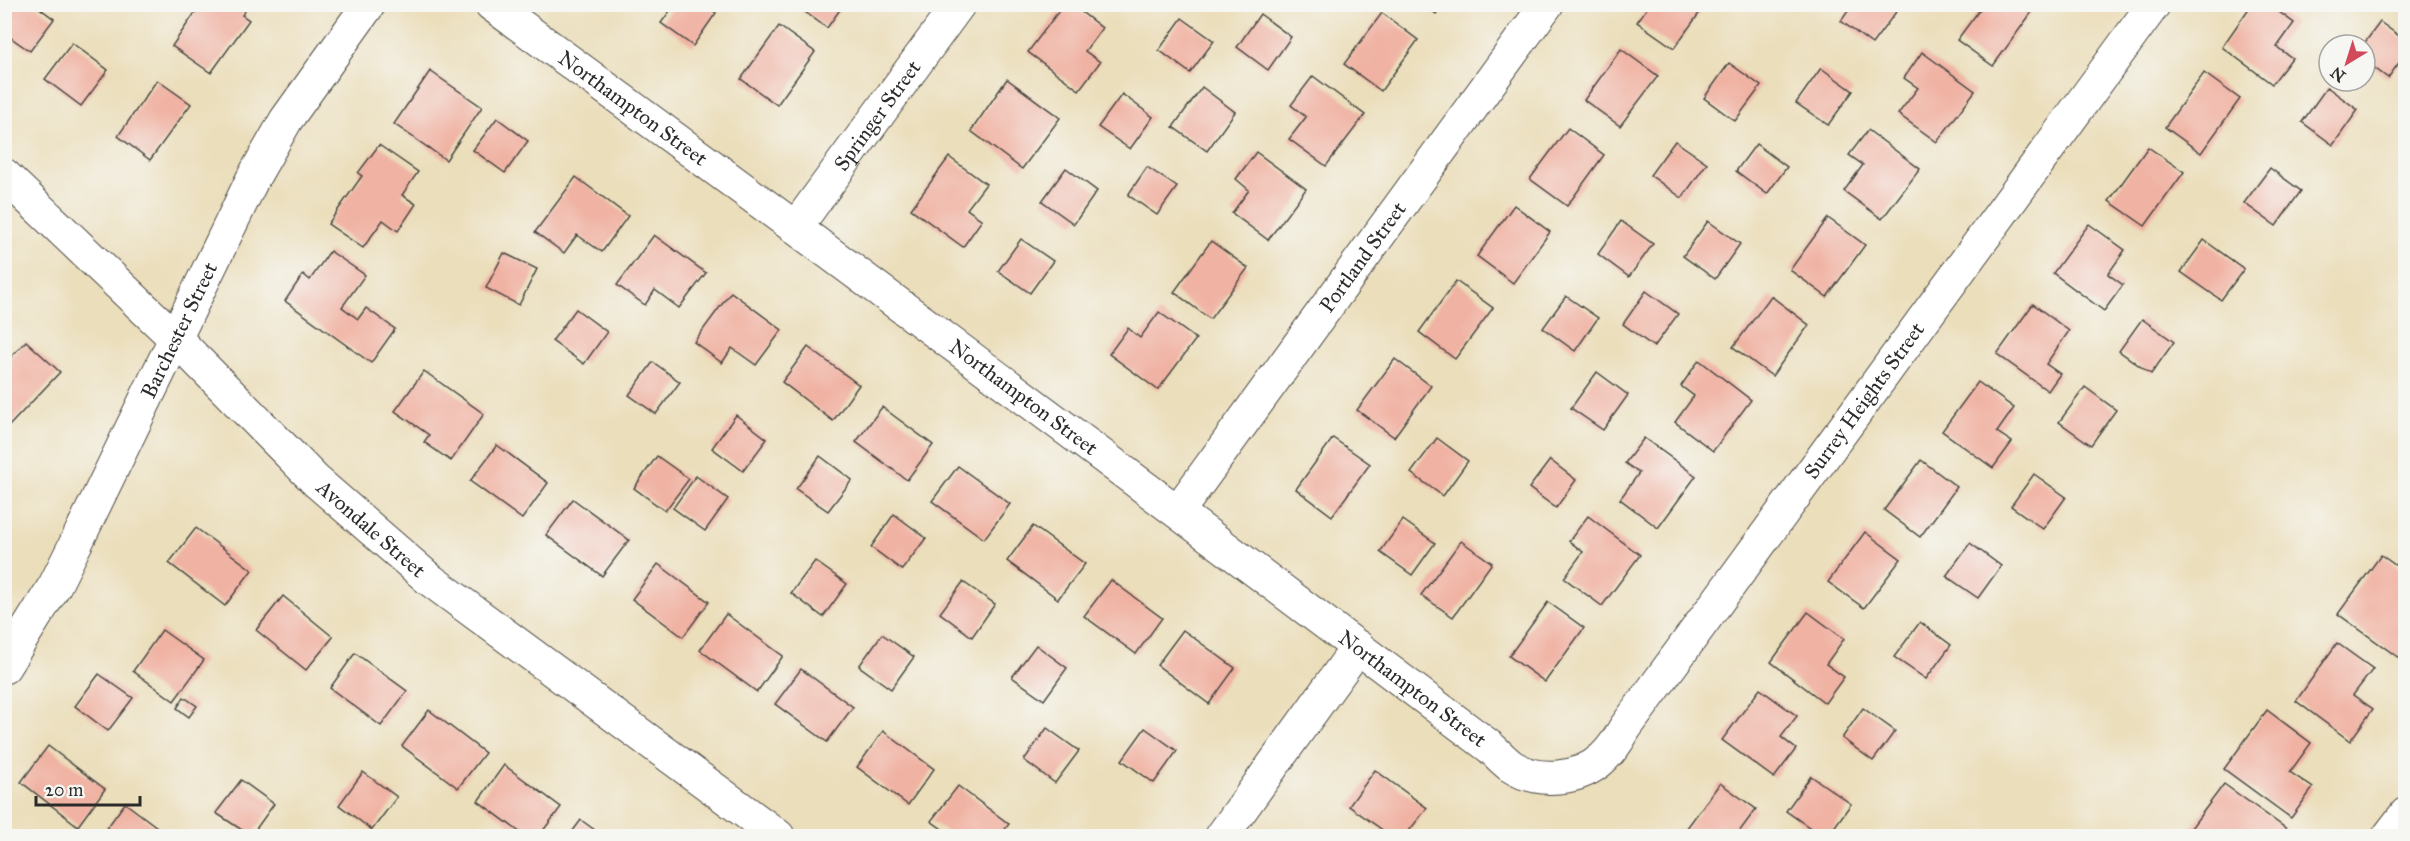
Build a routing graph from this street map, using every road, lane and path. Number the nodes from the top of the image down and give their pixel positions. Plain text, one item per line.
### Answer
1 (369, 4) edge
2 (491, 4) edge
3 (959, 4) edge
4 (1547, 4) edge
5 (2154, 4) edge
6 (4, 175) edge
7 (796, 227) junction
8 (175, 339) junction
9 (1178, 511) junction
10 (1358, 647) junction
11 (4, 667) edge
12 (1560, 777) joint
13 (2406, 814) edge
14 (778, 837) edge
15 (1222, 837) edge
16 (2389, 837) edge

1 - 8 street, Barchester Street
2 - 7 street, Northampton Street
3 - 7 street, Springer Street
4 - 9 street, Portland Street
5 - 12 street, Surrey Heights Street
6 - 8 street, Avondale Street
7 - 9 street, Northampton Street
8 - 11 street, Barchester Street
8 - 14 street, Avondale Street
9 - 10 street, Northampton Street
10 - 12 street, Northampton Street
10 - 15 street
13 - 16 street

